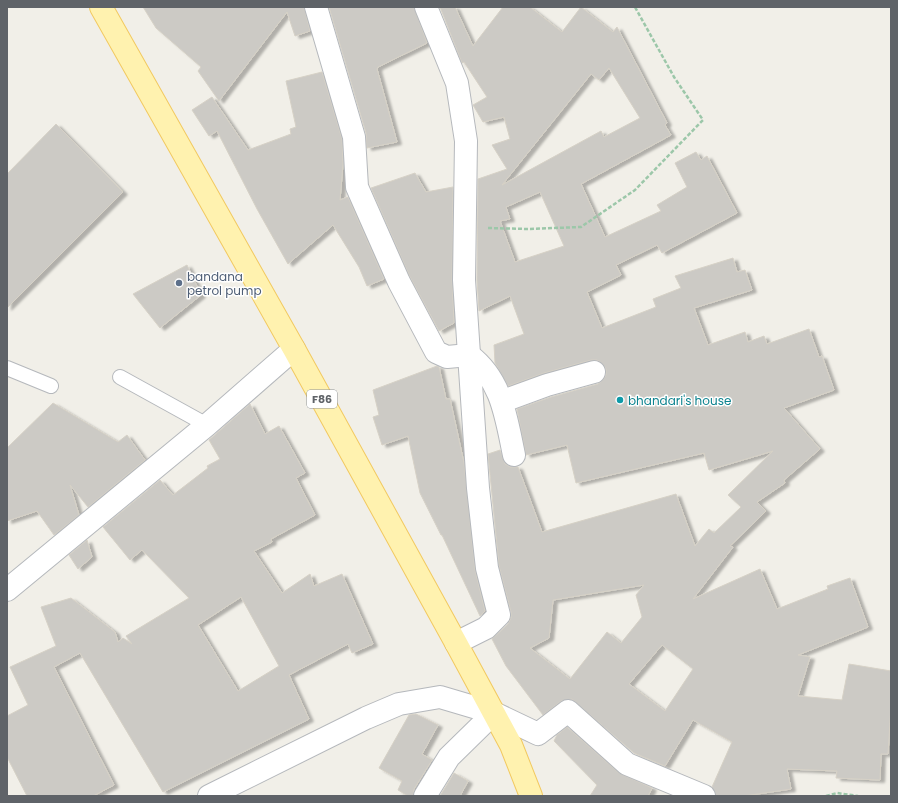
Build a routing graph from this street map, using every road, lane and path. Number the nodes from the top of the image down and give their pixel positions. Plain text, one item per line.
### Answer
1 (101, 7) edge
2 (316, 7) edge
3 (426, 7) edge
4 (635, 7) edge
5 (465, 227) junction
6 (294, 349) junction
7 (469, 355) junction
8 (7, 368) edge
9 (594, 372) dead end
10 (120, 377) dead end
11 (51, 386) dead end
12 (503, 401) junction
13 (207, 425) junction
14 (514, 455) dead end
15 (7, 590) edge
16 (456, 643) junction
17 (494, 713) junction
18 (208, 796) edge
19 (425, 796) edge
20 (531, 796) edge
21 (704, 796) edge
22 (826, 796) edge
23 (858, 796) edge

1 - 6 main road, F86
2 - 7 street
3 - 5 street
4 - 5 path
5 - 7 street
6 - 13 street
6 - 16 main road, F86
7 - 12 street
7 - 16 street
8 - 11 lane
9 - 12 street
10 - 13 lane
12 - 14 street
13 - 15 street
16 - 17 main road, F86
17 - 18 street
17 - 19 street
17 - 20 main road, F86
17 - 21 street
22 - 23 path

